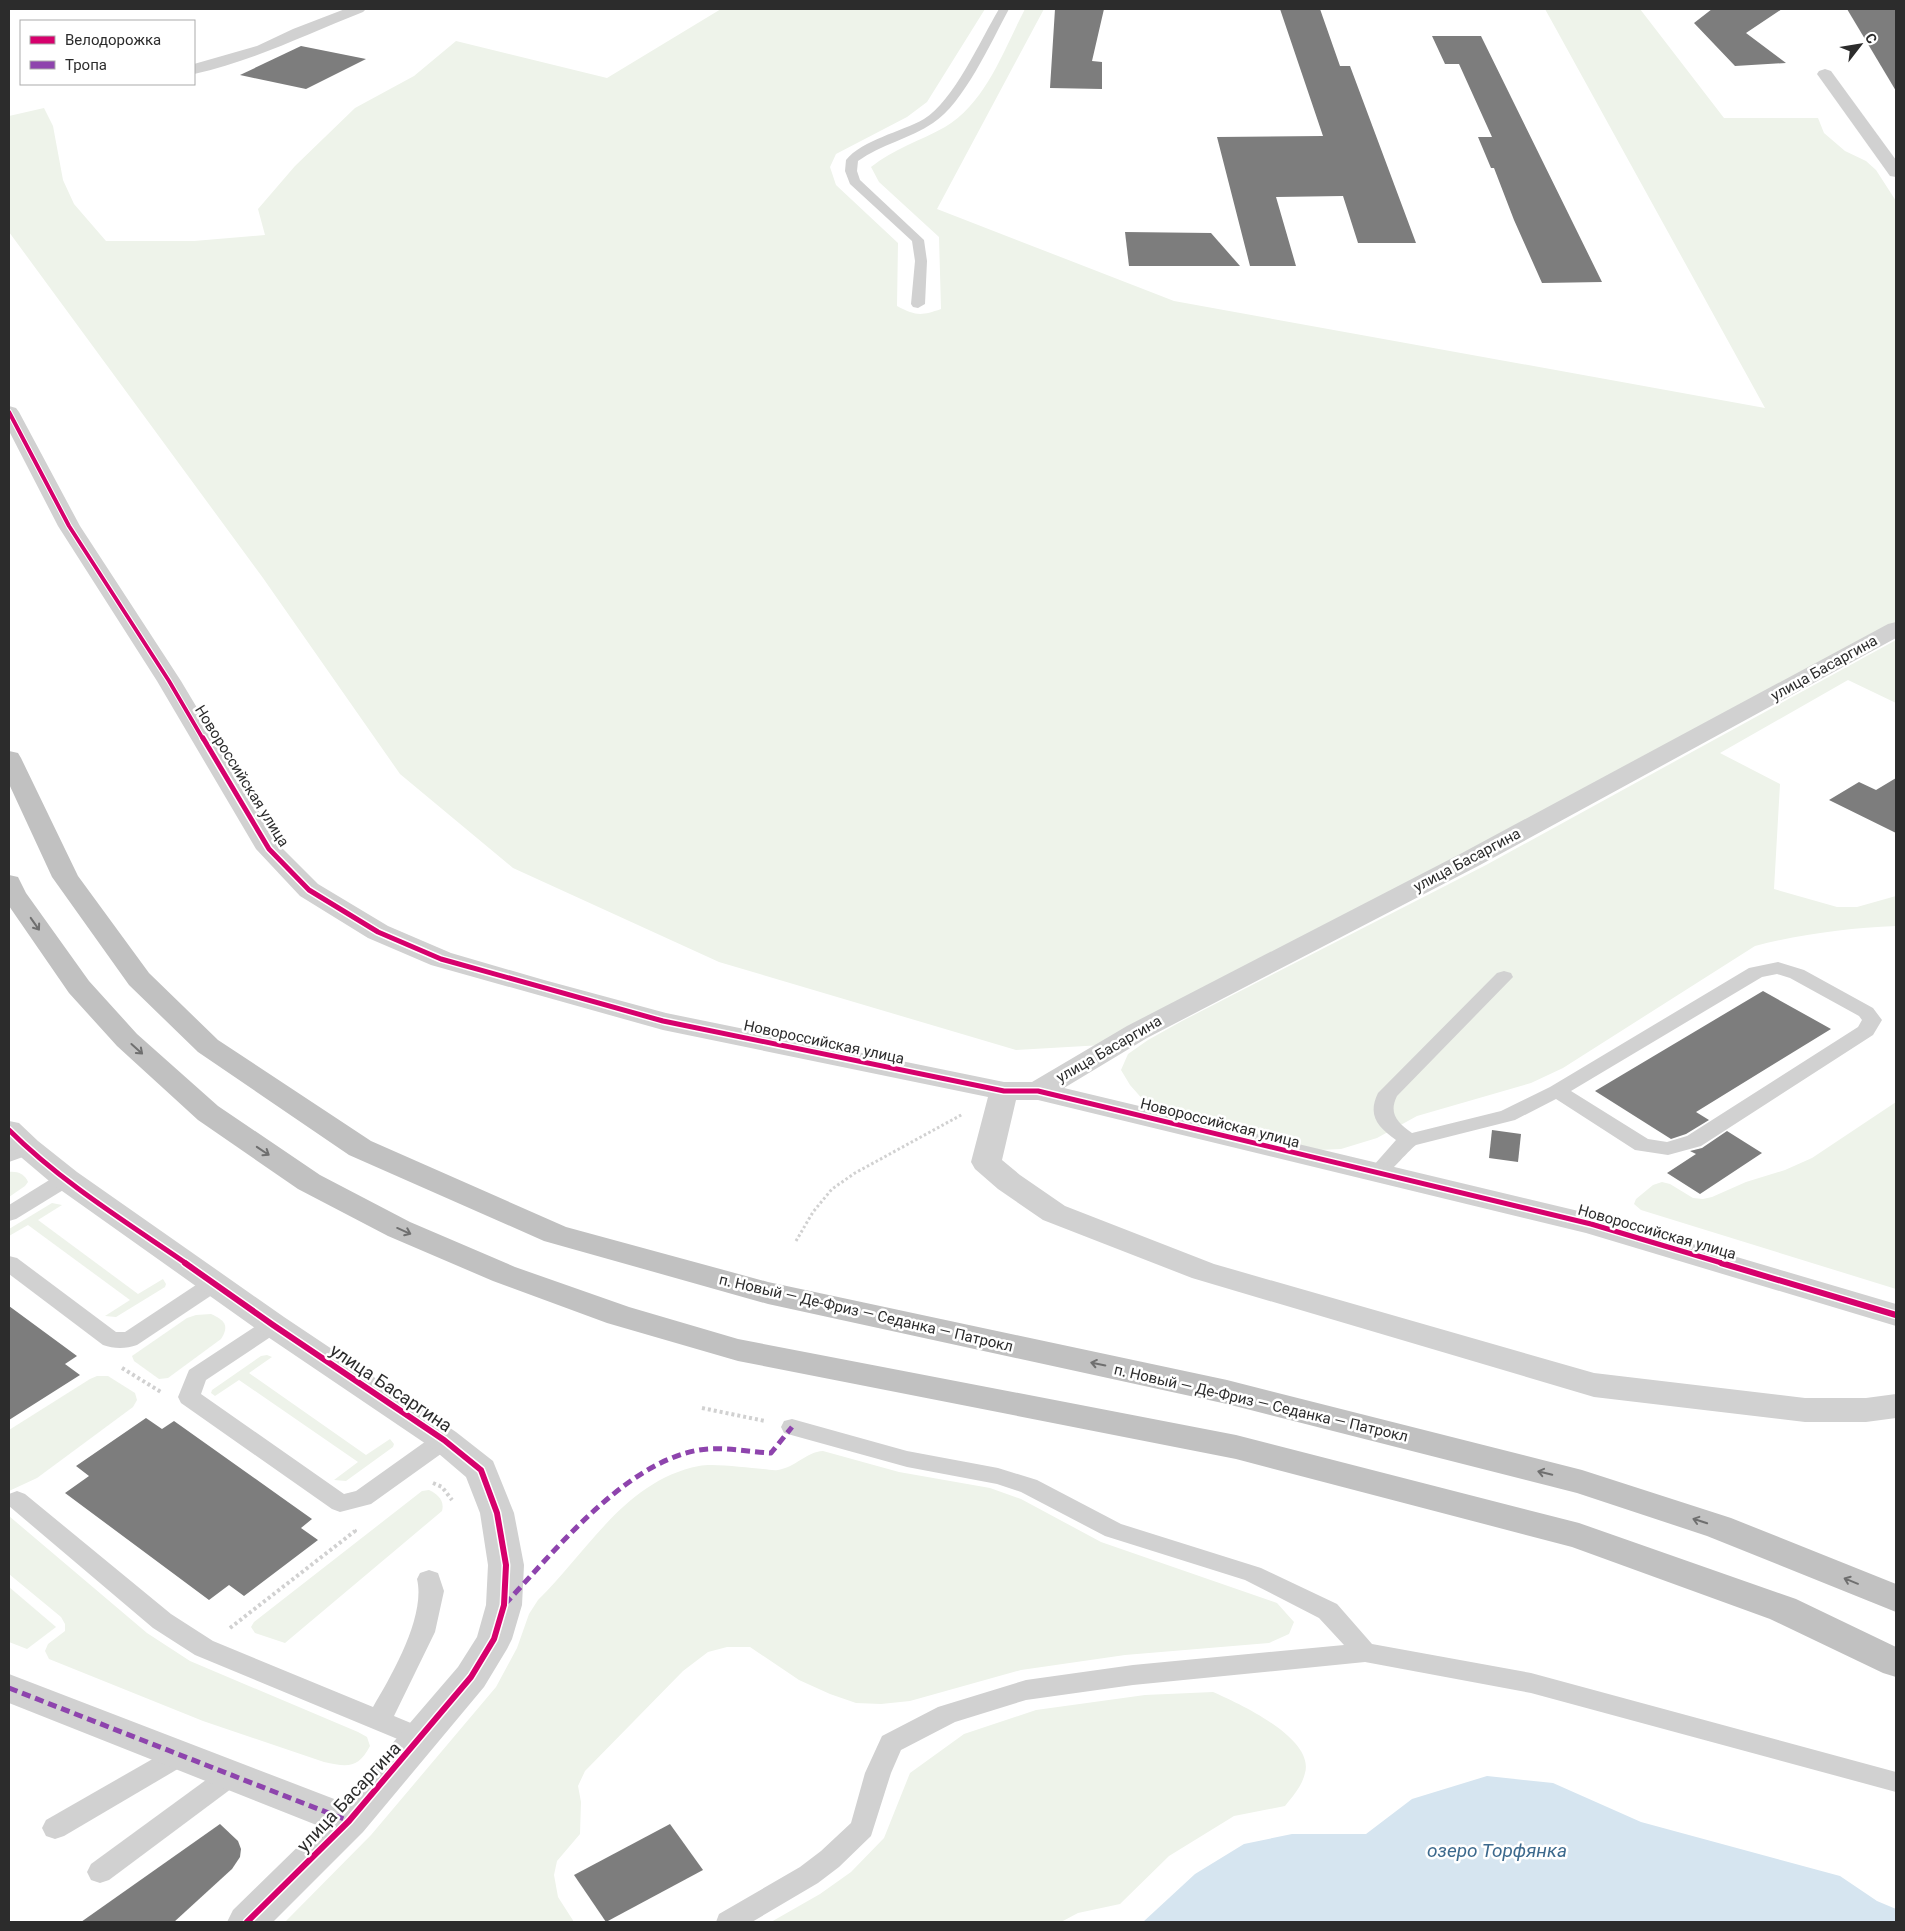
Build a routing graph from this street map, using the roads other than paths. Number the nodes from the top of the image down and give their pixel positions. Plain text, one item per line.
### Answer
1 (358, 9) edge
2 (1004, 9) edge
3 (195, 69) edge
4 (1825, 74) dead end
5 (1896, 172) edge
6 (918, 304) dead end
7 (9, 412) edge
8 (1896, 629) edge
9 (9, 758) edge
10 (9, 883) edge
11 (1504, 977) dead end
12 (1004, 1091) junction
13 (1038, 1091) junction
14 (1556, 1091) junction
15 (1410, 1140) junction
16 (15, 1145) edge
17 (1376, 1174) junction
18 (66, 1179) junction
19 (9, 1214) edge
20 (9, 1263) edge
21 (213, 1284) junction
22 (1896, 1315) edge
23 (273, 1325) junction
24 (1896, 1406) edge
25 (792, 1427) road end
26 (444, 1440) junction
27 (17, 1500) dead end
28 (429, 1579) dead end
29 (1896, 1599) edge
30 (1365, 1652) junction
31 (1896, 1663) edge
32 (9, 1688) edge
33 (378, 1721) junction
34 (421, 1738) junction
35 (179, 1756) junction
36 (230, 1776) junction
37 (1896, 1782) edge
38 (349, 1821) junction
39 (55, 1828) dead end
40 (100, 1872) dead end
41 (248, 1922) edge
42 (729, 1922) edge

1 - 3 street
2 - 6 lane
4 - 5 street
7 - 12 street, Новороссийская улица
8 - 13 street, улица Басаргина
29 -> 9 highway, п. Новый — Де-Фриз — Седанка — Патрокл
10 -> 31 highway
11 - 15 lane
12 - 13 street, Новороссийская улица
12 - 24 street
13 - 17 street, Новороссийская улица
14 - 14 lane
14 - 15 lane
15 - 17 lane
16 - 18 street, улица Басаргина
17 - 22 street, Новороссийская улица
18 - 19 lane
18 - 21 street, улица Басаргина
20 - 21 lane
21 - 23 street, улица Басаргина
23 - 26 street, улица Басаргина
23 - 26 lane
25 - 30 lane
26 - 34 street, улица Басаргина
27 - 33 lane
28 - 33 lane
30 - 37 lane
30 - 42 lane
32 - 35 street, улица Басаргина
33 - 34 lane
34 - 38 street, улица Басаргина
35 - 36 street, улица Басаргина
35 - 39 lane
36 - 38 street, улица Басаргина
36 - 40 lane
38 - 41 street, улица Басаргина

